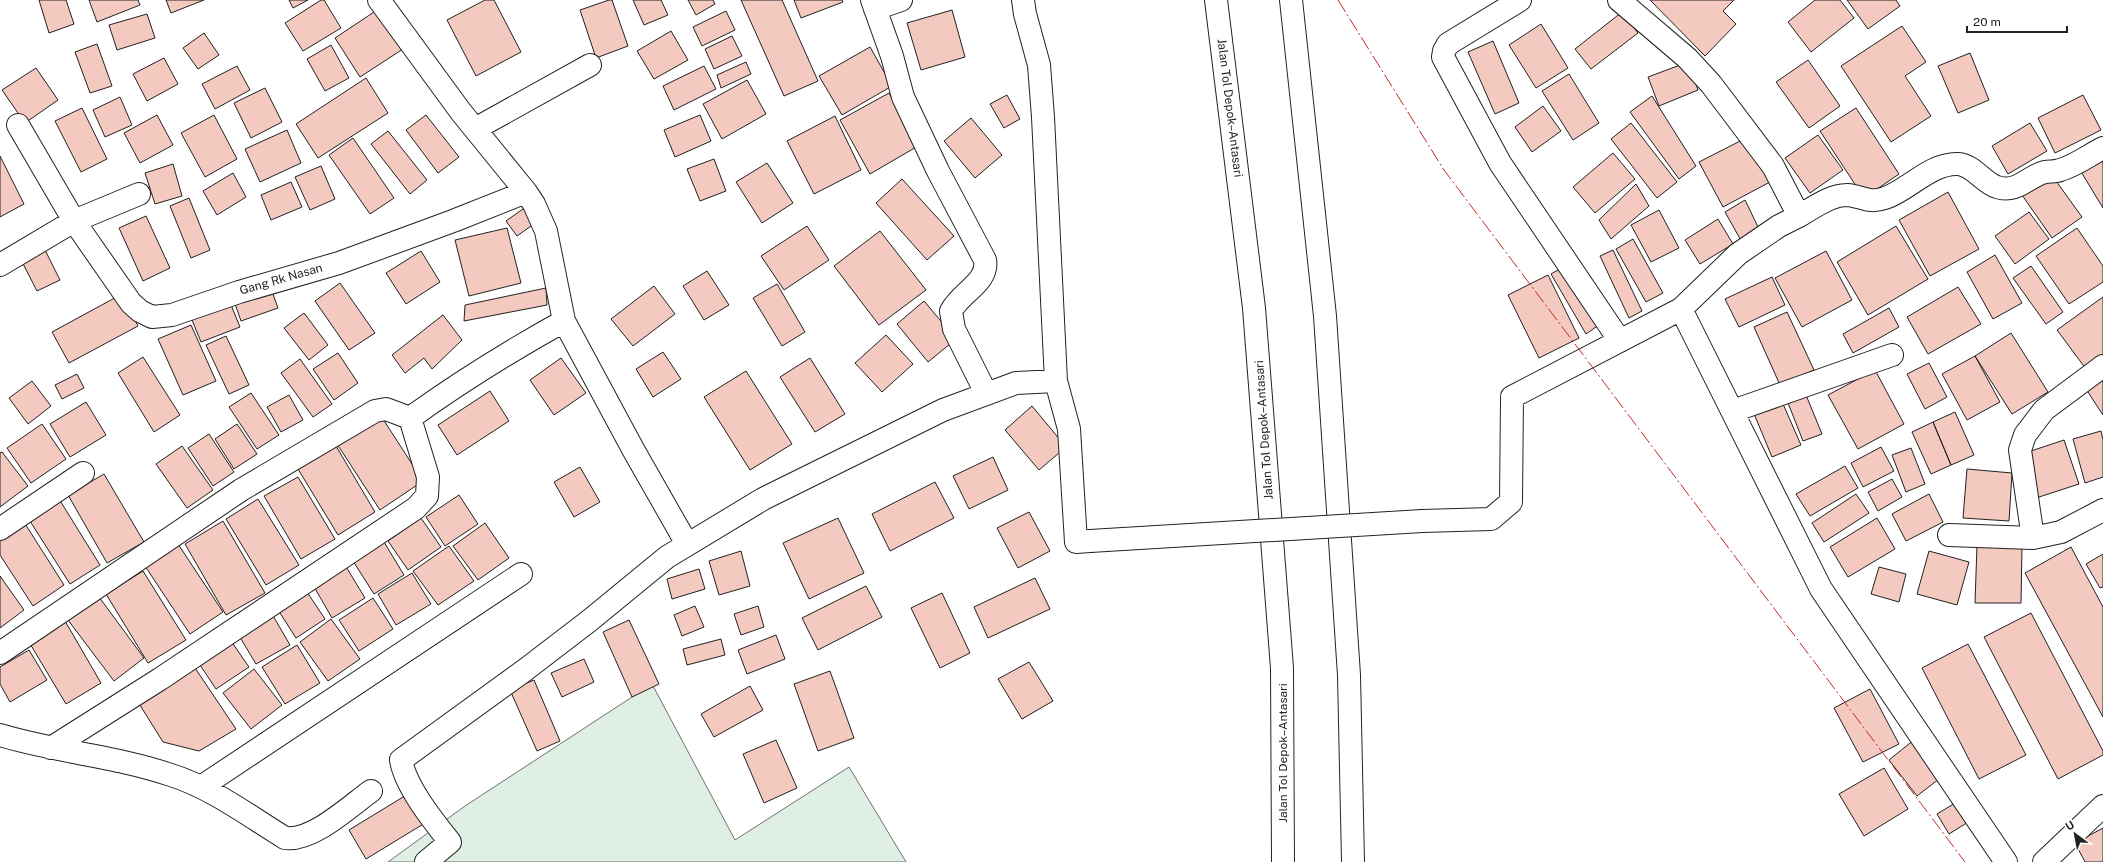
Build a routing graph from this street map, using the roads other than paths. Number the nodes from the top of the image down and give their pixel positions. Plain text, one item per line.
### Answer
1 (379, 0) edge
2 (901, 0) edge
3 (1023, 0) edge
4 (1216, 0) edge
5 (1291, 0) edge
6 (1520, 0) edge
7 (1618, 0) edge
8 (874, 4) edge
9 (590, 65) dead end
10 (18, 125) dead end
11 (475, 129) junction
12 (2103, 148) edge
13 (526, 192) junction
14 (139, 194) dead end
15 (1800, 216) junction
16 (74, 221) junction
17 (0, 265) edge
18 (1681, 309) junction
19 (564, 321) junction
20 (1620, 340) junction
21 (1892, 355) dead end
22 (2103, 366) edge
23 (1056, 381) junction
24 (986, 393) junction
25 (1733, 412) junction
26 (410, 418) junction
27 (83, 473) dead end
28 (2103, 510) edge
29 (0, 529) edge
30 (1949, 535) dead end
31 (2033, 538) junction
32 (687, 544) junction
33 (521, 574) dead end
34 (0, 653) edge
35 (0, 735) edge
36 (51, 748) junction
37 (201, 787) junction
38 (372, 791) dead end
39 (2103, 806) edge
40 (426, 862) edge
41 (1283, 862) edge
42 (1353, 862) edge
43 (2006, 862) edge
44 (2044, 862) edge

1 - 11 main road
2 - 8 main road
3 - 23 main road
4 - 41 main road, Jalan Tol Depok–Antasari
5 - 42 main road
6 - 20 main road
7 - 15 main road
8 - 24 main road
9 - 11 main road
10 - 16 main road, Gang Rk Nasan
11 - 13 main road
12 - 15 main road
13 - 16 main road, Gang Rk Nasan
13 - 19 main road
14 - 16 main road
15 - 18 main road
16 - 17 main road
18 - 20 main road
18 - 25 main road
19 - 26 main road
19 - 32 main road
20 - 23 main road, bridge
21 - 25 main road
22 - 31 main road
23 - 24 main road
24 - 32 main road
25 - 43 main road
26 - 34 main road
26 - 36 main road
27 - 29 main road
28 - 31 main road
30 - 31 main road
32 - 40 main road
33 - 37 main road
35 - 36 main road
36 - 37 main road
37 - 38 main road
39 - 44 main road

